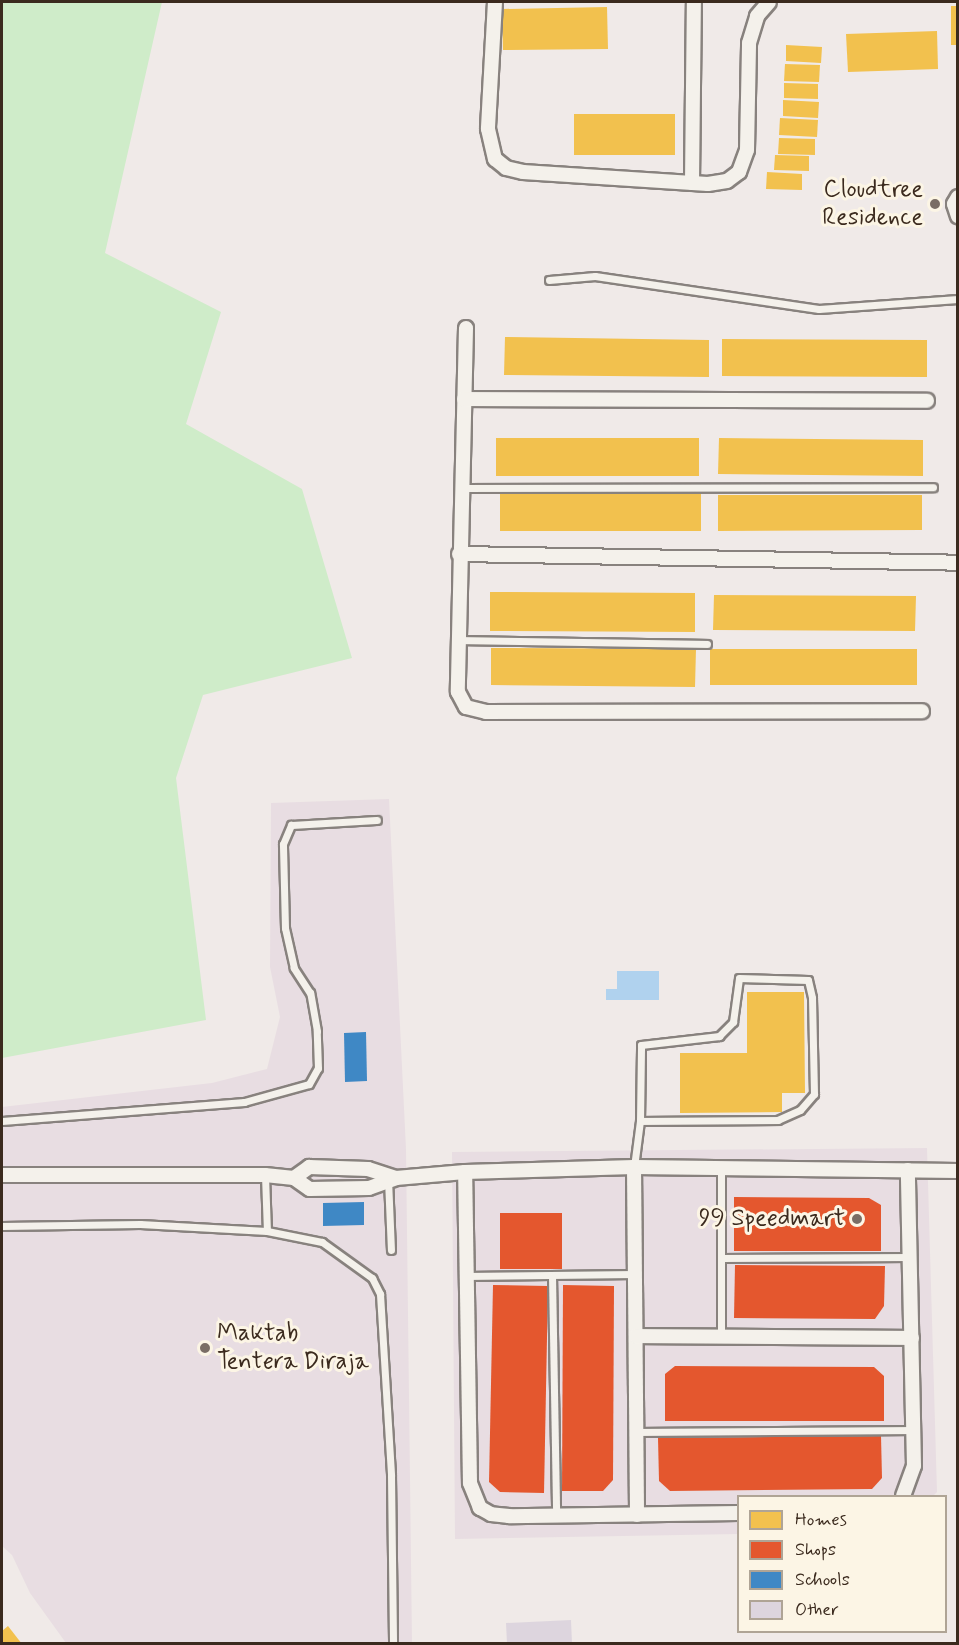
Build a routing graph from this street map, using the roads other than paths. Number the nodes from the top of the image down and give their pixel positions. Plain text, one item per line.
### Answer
1 (495, 2) edge
2 (694, 2) edge
3 (770, 2) edge
4 (692, 183) junction
5 (957, 197) edge
6 (957, 216) edge
7 (549, 280) dead end
8 (957, 299) edge
9 (466, 328) dead end
10 (464, 399) junction
11 (927, 401) dead end
12 (933, 487) dead end
13 (461, 488) junction
14 (459, 554) junction
15 (957, 563) edge
16 (459, 640) junction
17 (707, 644) dead end
18 (922, 711) dead end
19 (377, 820) dead end
20 (2, 1121) edge
21 (640, 1121) junction
22 (634, 1167) junction
23 (721, 1168) junction
24 (908, 1170) junction
25 (957, 1171) edge
26 (465, 1172) junction
27 (2, 1175) edge
28 (265, 1175) junction
29 (294, 1178) junction
30 (390, 1178) junction
31 (2, 1226) edge
32 (267, 1231) junction
33 (391, 1250) dead end
34 (910, 1257) junction
35 (721, 1258) junction
36 (635, 1275) junction
37 (465, 1276) junction
38 (552, 1276) junction
39 (636, 1336) junction
40 (720, 1337) junction
41 (912, 1338) junction
42 (914, 1430) junction
43 (637, 1432) junction
44 (904, 1495) edge
45 (737, 1513) edge
46 (637, 1515) junction
47 (556, 1516) junction
48 (393, 1644) edge

1 - 4 street
2 - 4 street
3 - 4 street
5 - 6 street
7 - 8 lane
9 - 10 street
10 - 11 street
10 - 13 street
12 - 13 lane
13 - 14 street
14 - 15 street
14 - 16 street
16 - 17 lane
16 - 18 street
19 - 20 lane
21 - 21 lane
21 - 22 lane
22 - 23 street
22 - 26 street
22 - 36 street
23 - 24 street
23 - 35 lane
24 - 25 street
24 - 34 street
26 - 30 street
26 - 37 street
27 - 28 street
28 - 29 street
28 - 32 lane
29 - 30 street
29 - 30 street
30 - 33 lane
31 - 32 lane
32 - 48 lane
34 - 35 lane
34 - 41 street
35 - 40 lane
36 - 38 lane
36 - 39 street
37 - 38 lane
37 - 47 street
38 - 47 lane
39 - 40 street
39 - 43 street
40 - 41 street
41 - 42 street
42 - 43 lane
42 - 44 street
43 - 46 street
45 - 46 street
46 - 47 street

